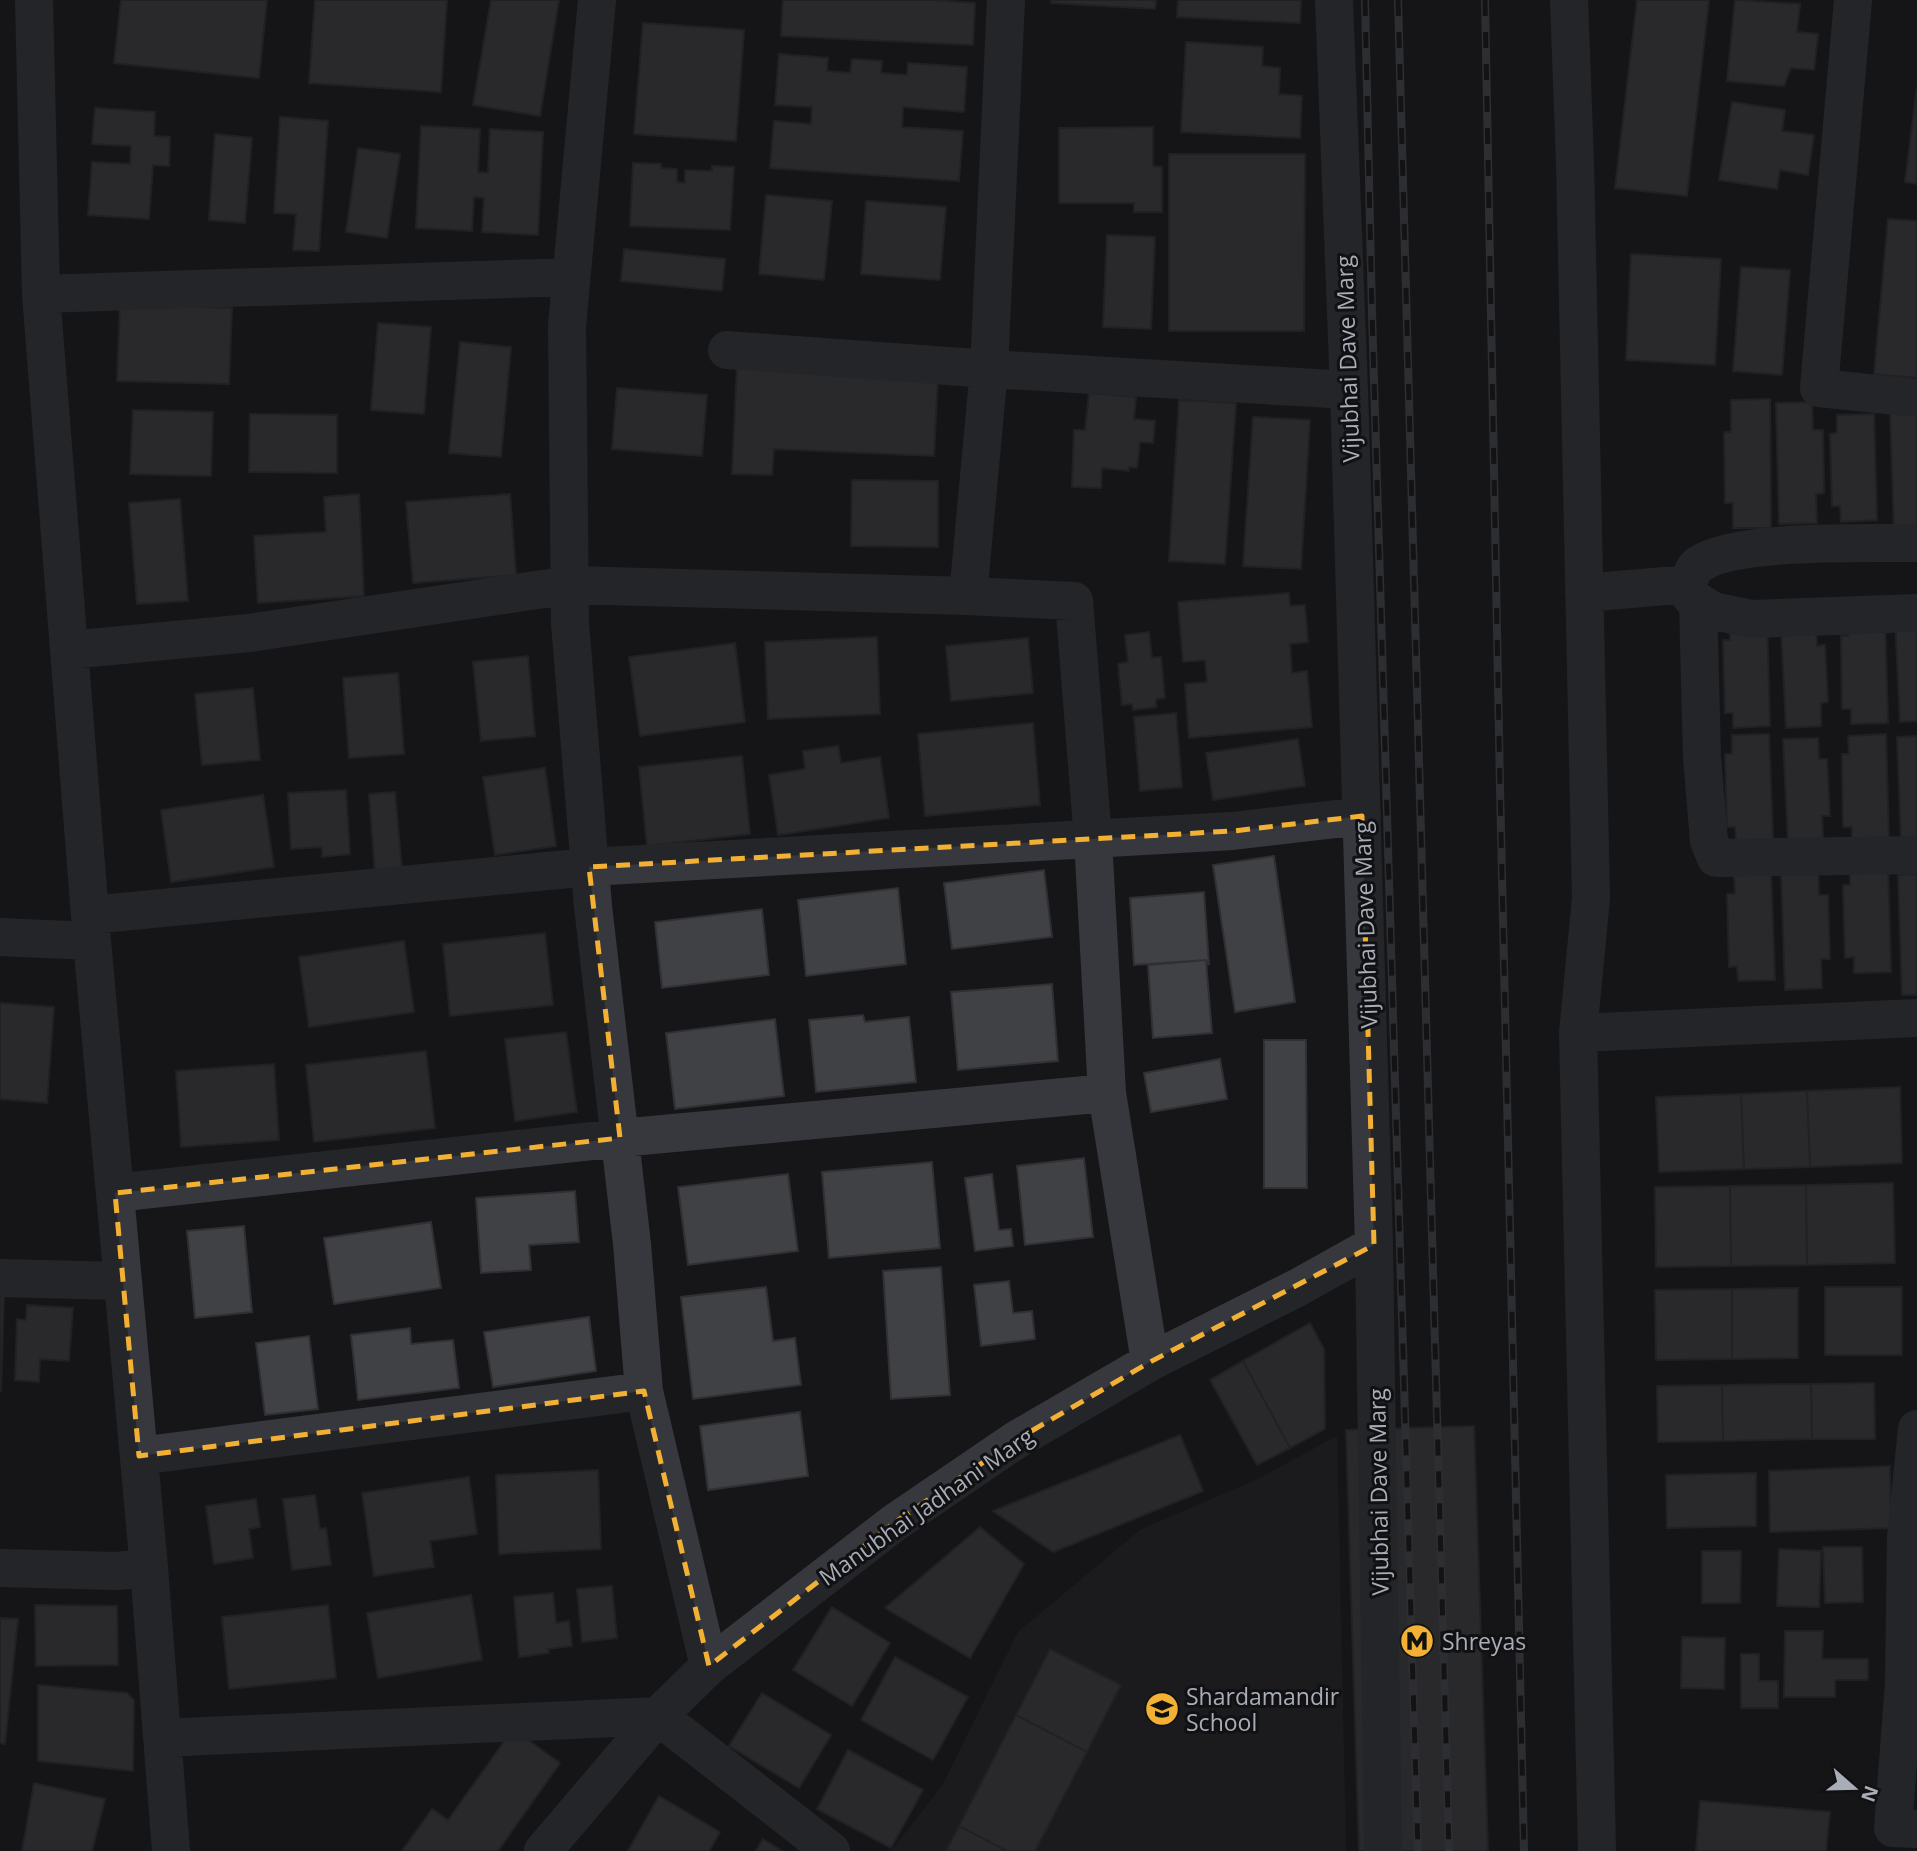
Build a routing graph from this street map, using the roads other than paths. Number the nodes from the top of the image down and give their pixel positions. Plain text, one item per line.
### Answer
1 (34, 0) edge
2 (597, 0) edge
3 (1006, 0) edge
4 (1334, 0) edge
5 (1569, 0) edge
6 (1853, 0) edge
7 (571, 276) junction
8 (41, 295) junction
9 (727, 350) dead end
10 (989, 369) junction
11 (1349, 390) junction
12 (1917, 398) edge
13 (1917, 543) edge
14 (570, 585) junction
15 (1584, 593) junction
16 (1693, 593) junction
17 (968, 596) junction
18 (1917, 612) edge
19 (69, 650) junction
20 (1362, 816) junction
21 (1093, 839) junction
22 (1917, 855) edge
23 (589, 867) junction
24 (91, 928) junction
25 (0, 937) edge
26 (1917, 1018) edge
27 (1578, 1033) junction
28 (1107, 1093) junction
29 (620, 1138) junction
30 (115, 1192) junction
31 (1374, 1245) junction
32 (0, 1278) edge
33 (123, 1281) junction
34 (1150, 1363) junction
35 (644, 1391) junction
36 (1917, 1429) edge
37 (139, 1456) junction
38 (1912, 1539) edge
39 (0, 1568) edge
40 (149, 1568) junction
41 (709, 1666) junction
42 (1910, 1684) edge
43 (658, 1716) junction
44 (162, 1738) junction
45 (1917, 1829) edge
46 (172, 1851) edge
47 (542, 1851) edge
48 (831, 1851) edge
49 (1383, 1851) edge
50 (1597, 1851) edge

1 - 8 street
2 - 7 street
3 - 10 street
4 - 11 street, Vijubhai Dave Marg
5 - 15 street
6 - 12 street
7 - 8 street
7 - 14 street
8 - 19 street
9 - 10 street
10 - 11 street
10 - 17 street
11 - 20 street, Vijubhai Dave Marg
13 - 16 street
14 - 17 street
14 - 19 street
14 - 23 street
15 - 16 street
15 - 27 street
16 - 18 street
16 - 22 street
17 - 21 street
19 - 24 street
20 - 21 street
20 - 31 street, Vijubhai Dave Marg
21 - 23 street
21 - 28 street
23 - 24 street
23 - 29 street
24 - 25 street
24 - 30 street
26 - 27 street
27 - 50 street
28 - 29 street
28 - 34 street
29 - 30 street
29 - 35 street
30 - 33 street
31 - 34 street, Manubhai Jadhani Marg
31 - 49 street, Vijubhai Dave Marg
32 - 33 street
33 - 37 street
34 - 41 street, Manubhai Jadhani Marg
35 - 37 street
35 - 41 street
36 - 38 street
37 - 40 street
38 - 42 street
39 - 40 street
40 - 44 street
41 - 43 street, Manubhai Jadhani Marg
42 - 45 street
43 - 44 street
43 - 47 street, Manubhai Jadhani Marg
43 - 48 street
44 - 46 street

